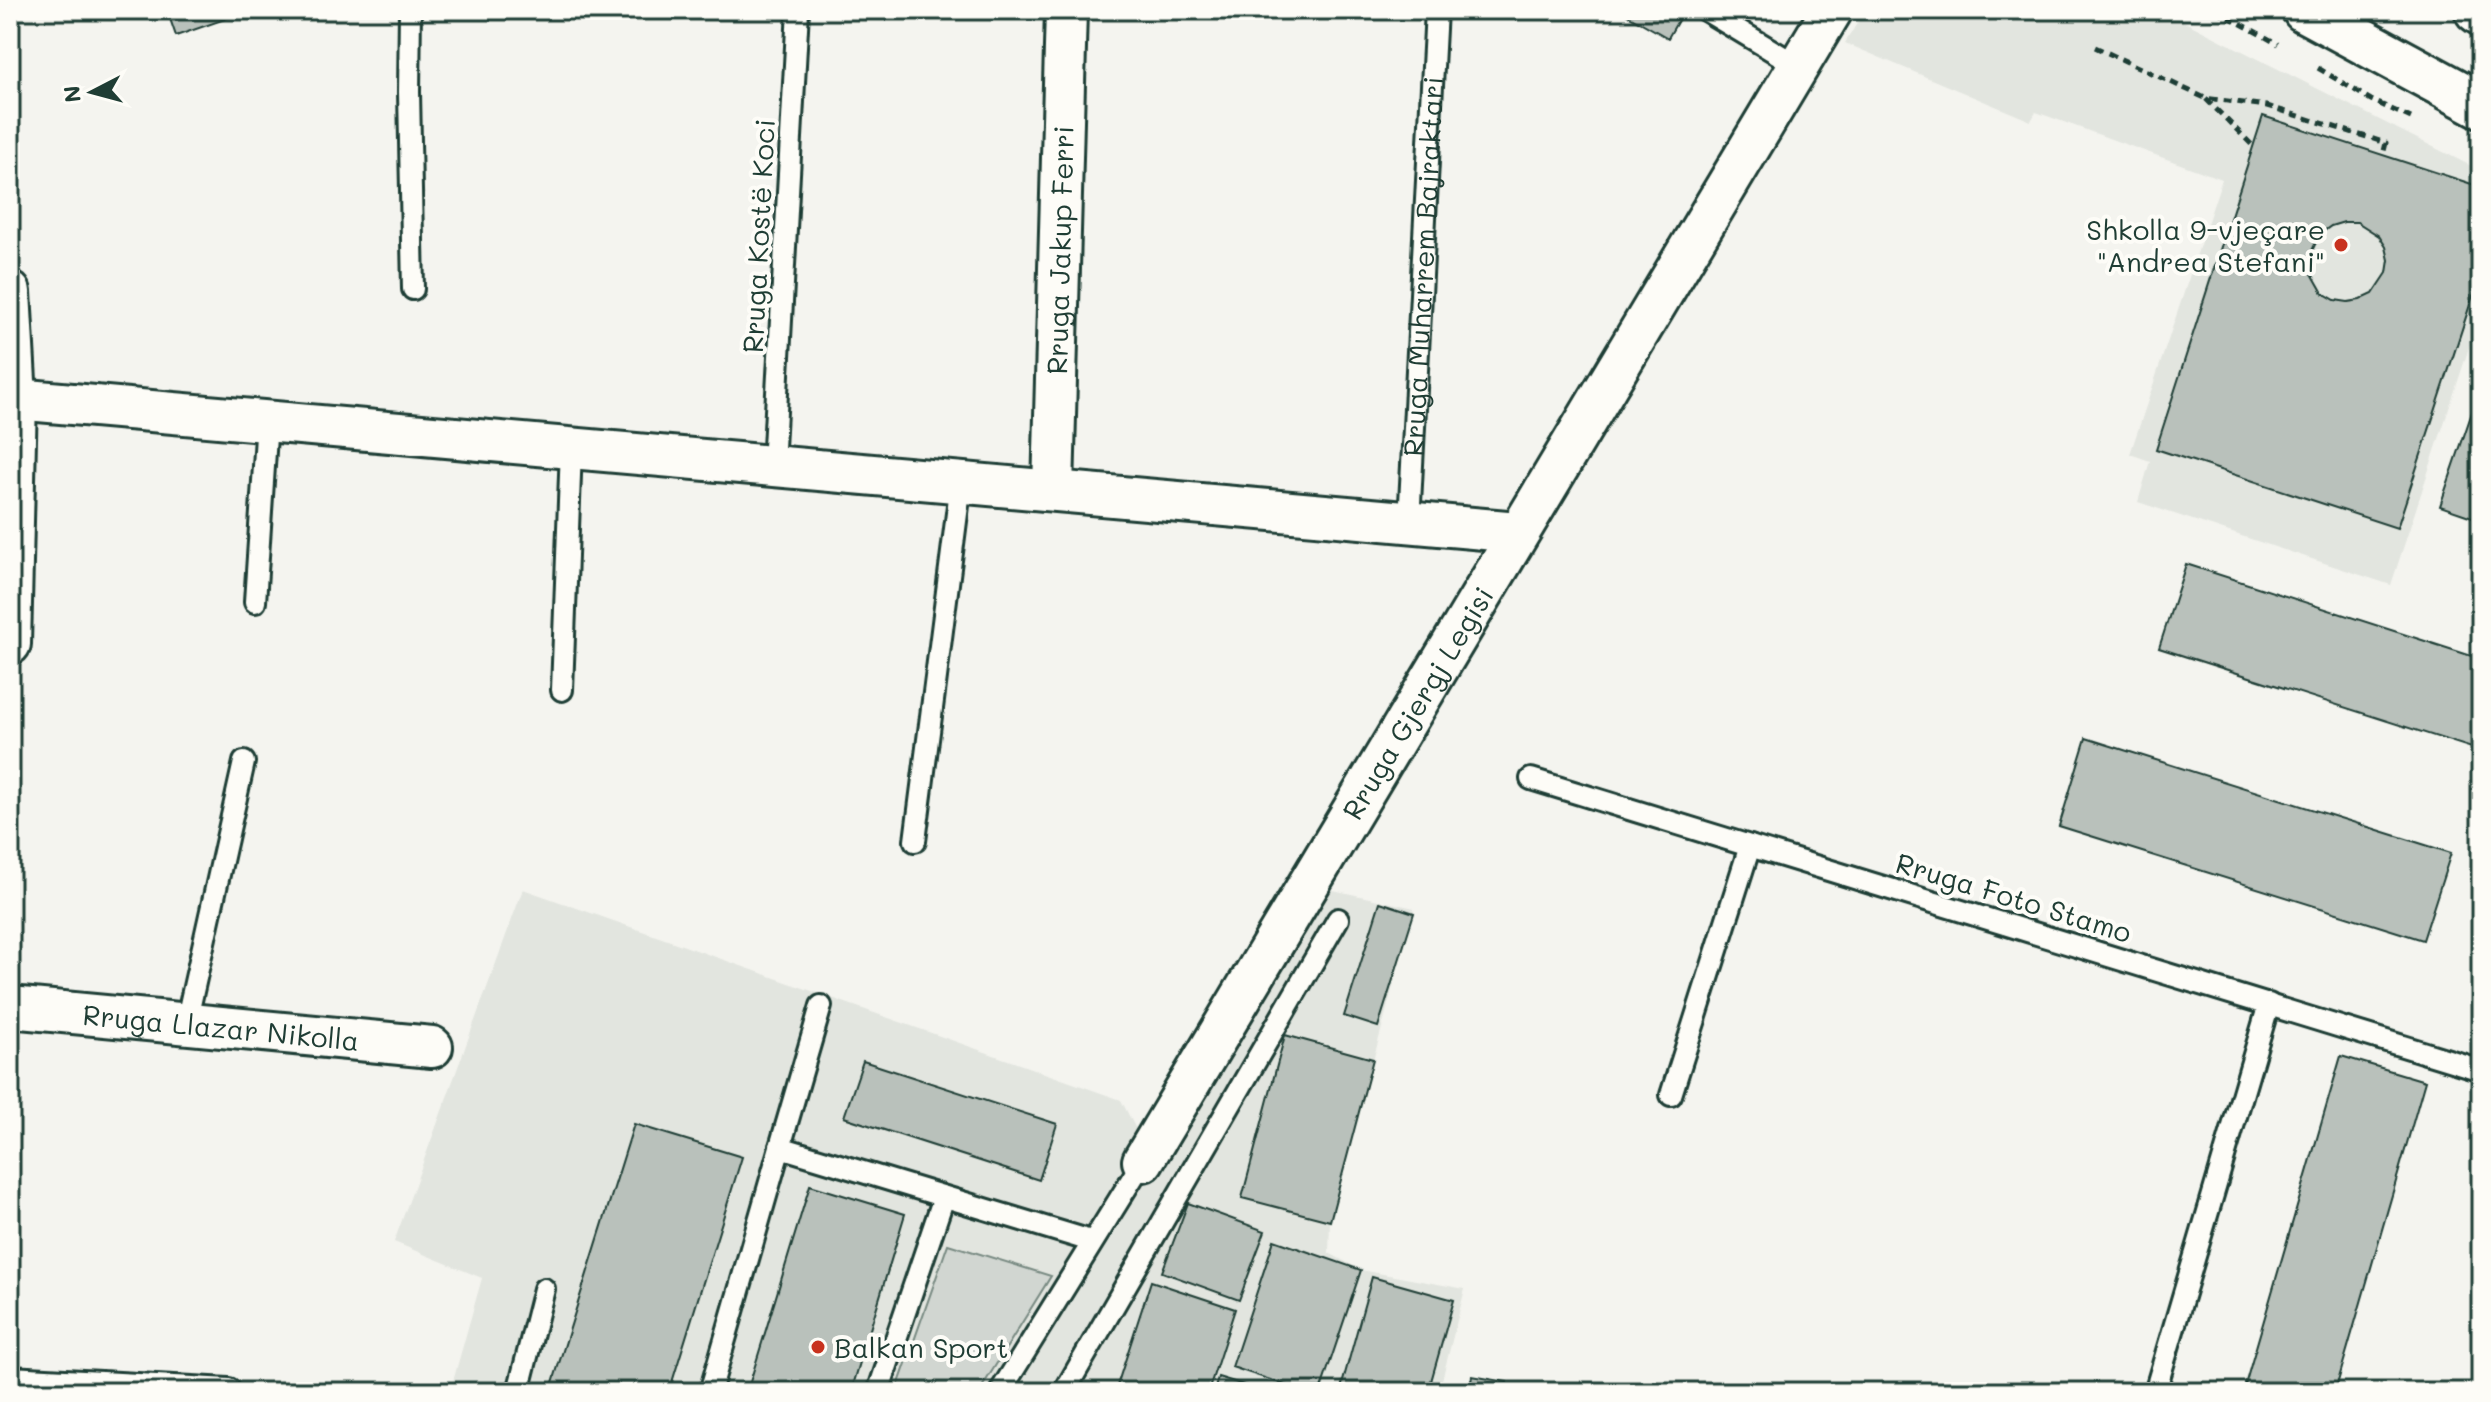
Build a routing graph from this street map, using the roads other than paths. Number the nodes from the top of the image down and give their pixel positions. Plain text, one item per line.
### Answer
1 (410, 10) edge
2 (798, 10) edge
3 (1066, 10) edge
4 (1436, 10) edge
5 (1705, 10) edge
6 (1832, 10) edge
7 (2305, 10) edge
8 (1798, 66) junction
9 (2481, 105) edge
10 (413, 289) dead end
11 (10, 292) edge
12 (16, 399) junction
13 (267, 421) junction
14 (571, 448) junction
15 (773, 466) junction
16 (961, 482) junction
17 (1053, 490) junction
18 (1409, 522) junction
19 (1518, 532) junction
20 (255, 602) dead end
21 (10, 644) edge
22 (562, 690) dead end
23 (244, 762) dead end
24 (1531, 779) dead end
25 (915, 841) dead end
26 (1750, 846) junction
27 (1338, 919) dead end
28 (2269, 1004) junction
29 (821, 1006) dead end
30 (10, 1007) edge
31 (186, 1023) junction
32 (432, 1047) dead end
33 (2481, 1070) edge
34 (1671, 1095) dead end
35 (780, 1147) junction
36 (1143, 1161) joint
37 (944, 1197) junction
38 (1091, 1241) junction
39 (544, 1289) dead end
40 (10, 1377) edge
41 (229, 1389) dead end
42 (518, 1392) edge
43 (710, 1392) edge
44 (878, 1392) edge
45 (1000, 1392) edge
46 (1064, 1392) edge
47 (2155, 1392) edge

1 - 10 lane
2 - 15 lane, Rruga Kostë Koci
3 - 17 street, Rruga Jakup Ferri
4 - 18 lane, Rruga Muharrem Bajraktari
5 - 8 lane
6 - 8 street, Rruga Gjergj Legisi
7 - 9 main road
8 - 19 street, Rruga Gjergj Legisi
11 - 12 street
12 - 13 street
12 - 21 street
13 - 14 street
13 - 20 lane
14 - 15 street
14 - 22 lane
15 - 16 street
16 - 17 street
16 - 25 lane
17 - 18 street
18 - 19 street
19 - 36 street, Rruga Gjergj Legisi
23 - 31 lane
24 - 26 lane, Rruga Foto Stamo
26 - 28 lane, Rruga Foto Stamo
26 - 34 lane
27 - 46 lane
28 - 33 lane, Rruga Foto Stamo
28 - 47 lane
29 - 35 lane
30 - 31 street, Rruga Llazar Nikolla
31 - 32 street, Rruga Llazar Nikolla
35 - 37 lane
35 - 43 lane
36 - 38 lane, Rruga Gjergj Legisi
37 - 38 lane
37 - 44 lane
38 - 45 lane, Rruga Gjergj Legisi
39 - 42 lane
40 - 41 lane

